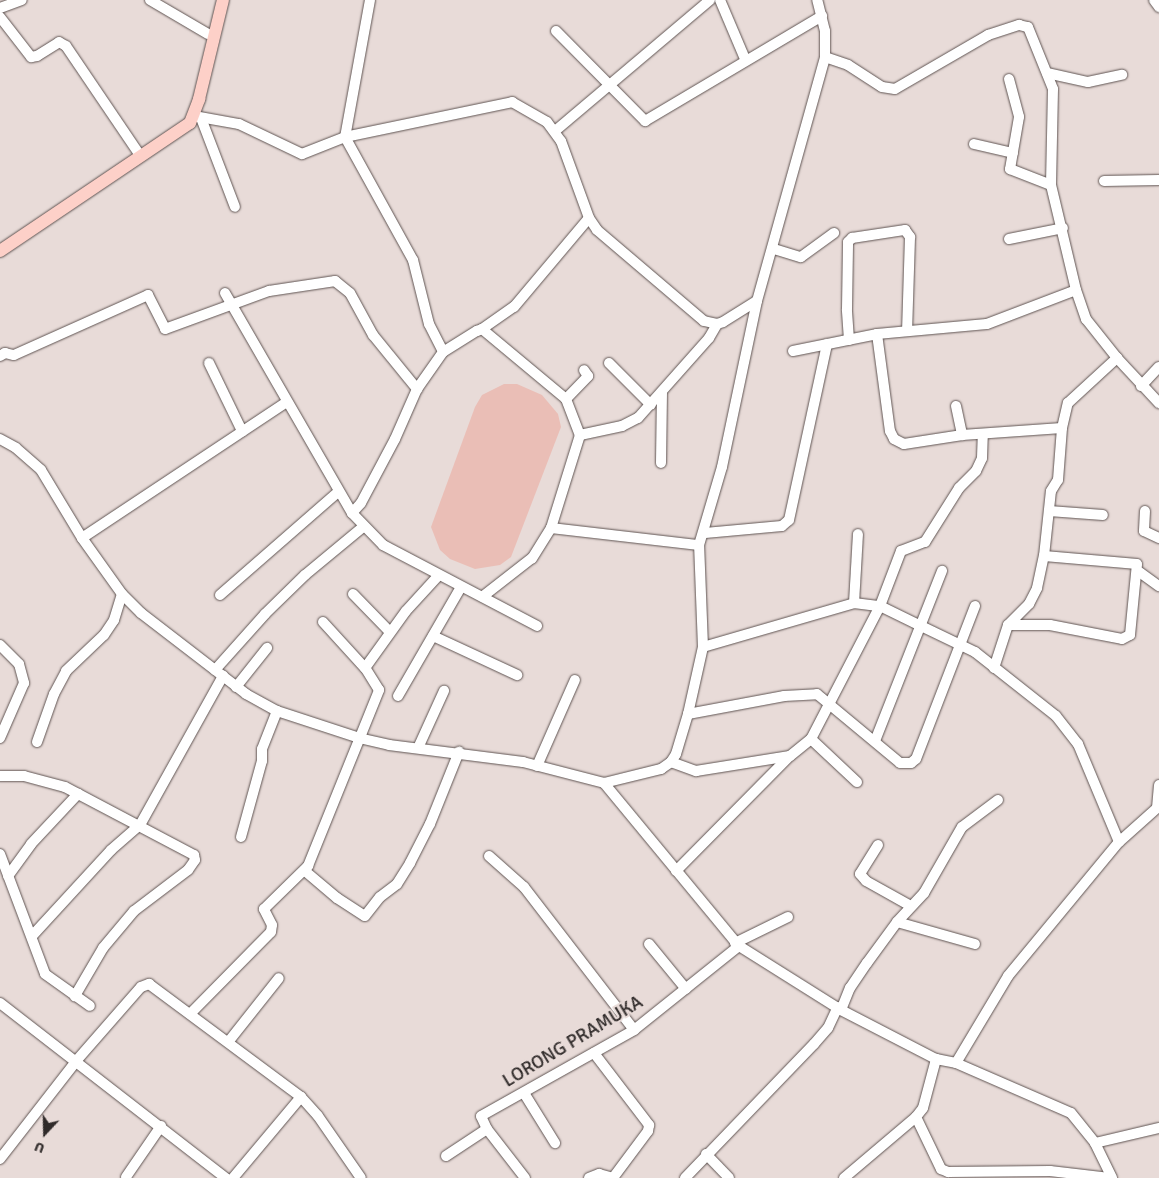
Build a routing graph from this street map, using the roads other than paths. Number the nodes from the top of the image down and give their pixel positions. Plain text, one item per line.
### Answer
1 (22, 0) edge
2 (150, 0) edge
3 (223, 0) edge
4 (370, 0) edge
5 (720, 0) edge
6 (817, 0) edge
7 (1154, 0) edge
8 (705, 1) edge
9 (1159, 7) edge
10 (0, 8) edge
11 (216, 8) edge
12 (822, 16) junction
13 (0, 17) edge
14 (556, 31) dead end
15 (208, 34) junction
16 (825, 56) junction
17 (745, 59) junction
18 (1047, 73) junction
19 (1122, 75) dead end
20 (1009, 79) dead end
21 (612, 84) junction
22 (197, 117) junction
23 (179, 128) junction
24 (555, 131) junction
25 (345, 137) junction
26 (974, 144) dead end
27 (143, 149) junction
28 (1012, 153) junction
29 (1159, 180) edge
30 (1104, 181) dead end
31 (1051, 185) junction
32 (234, 207) dead end
33 (589, 218) junction
34 (1063, 228) junction
35 (834, 233) dead end
36 (1009, 239) dead end
37 (0, 244) edge
38 (774, 249) junction
39 (0, 252) edge
40 (1076, 290) junction
41 (225, 293) dead end
42 (757, 301) junction
43 (232, 306) junction
44 (717, 324) junction
45 (482, 329) junction
46 (907, 331) junction
47 (877, 334) junction
48 (850, 340) junction
49 (827, 344) junction
50 (793, 351) dead end
51 (443, 352) junction
52 (0, 356) edge
53 (1117, 358) junction
54 (209, 363) dead end
55 (609, 363) dead end
56 (1159, 366) edge
57 (584, 370) dead end
58 (1141, 386) junction
59 (417, 389) junction
60 (662, 392) junction
61 (566, 399) junction
62 (287, 402) junction
63 (1159, 403) edge
64 (651, 405) junction
65 (956, 406) dead end
66 (1062, 428) junction
67 (242, 431) junction
68 (580, 435) junction
69 (962, 435) junction
70 (983, 435) junction
71 (0, 439) edge
72 (661, 463) dead end
73 (338, 492) junction
74 (1048, 511) junction
75 (1145, 511) dead end
76 (352, 513) junction
77 (1103, 515) dead end
78 (363, 528) junction
79 (551, 528) junction
80 (704, 532) junction
81 (858, 534) dead end
82 (82, 538) junction
83 (1159, 538) edge
84 (699, 545) junction
85 (1044, 556) junction
86 (942, 571) dead end
87 (1138, 571) junction
88 (438, 576) junction
89 (1159, 586) edge
90 (462, 587) junction
91 (122, 594) junction
92 (353, 594) dead end
93 (220, 595) dead end
94 (482, 597) junction
95 (854, 603) junction
96 (880, 606) junction
97 (975, 606) dead end
98 (323, 622) dead end
99 (537, 626) dead end
100 (921, 626) junction
101 (1008, 626) junction
102 (390, 632) junction
103 (433, 636) junction
104 (960, 644) junction
105 (0, 645) edge
106 (703, 647) junction
107 (268, 648) dead end
108 (365, 668) junction
109 (994, 668) junction
110 (219, 673) junction
111 (517, 675) dead end
112 (574, 680) dead end
113 (236, 686) junction
114 (444, 691) dead end
115 (398, 696) dead end
116 (830, 704) junction
117 (277, 711) junction
118 (688, 714) junction
119 (0, 738) edge
120 (359, 738) junction
121 (811, 739) junction
122 (875, 741) junction
123 (37, 742) dead end
124 (418, 748) junction
125 (460, 752) junction
126 (790, 756) junction
127 (670, 762) junction
128 (537, 766) junction
129 (0, 776) edge
130 (856, 782) dead end
131 (604, 783) junction
132 (1159, 785) edge
133 (78, 794) junction
134 (998, 800) dead end
135 (140, 825) junction
136 (241, 837) dead end
137 (1119, 842) junction
138 (878, 845) dead end
139 (0, 854) edge
140 (489, 856) dead end
141 (305, 871) junction
142 (676, 871) junction
143 (8, 876) junction
144 (911, 906) junction
145 (788, 917) dead end
146 (897, 922) junction
147 (32, 936) junction
148 (649, 944) dead end
149 (975, 944) dead end
150 (737, 945) junction
151 (280, 978) dead end
152 (686, 989) junction
153 (75, 996) junction
154 (90, 1006) dead end
155 (1, 1008) edge
156 (840, 1008) junction
157 (190, 1014) junction
158 (634, 1030) junction
159 (229, 1042) junction
160 (594, 1053) junction
161 (936, 1059) junction
162 (77, 1060) junction
163 (956, 1063) junction
164 (524, 1093) junction
165 (301, 1097) junction
166 (916, 1117) junction
167 (161, 1126) junction
168 (1159, 1128) edge
169 (486, 1129) junction
170 (554, 1143) dead end
171 (1095, 1143) junction
172 (706, 1154) junction
173 (446, 1156) dead end
174 (0, 1159) edge
175 (126, 1178) edge
176 (226, 1178) edge
177 (233, 1178) edge
178 (361, 1178) edge
179 (525, 1178) edge
180 (589, 1178) edge
181 (613, 1178) edge
182 (685, 1178) edge
183 (729, 1178) edge
184 (844, 1178) edge
185 (1111, 1178) edge

1 - 10 street
2 - 15 street
3 - 11 main road
4 - 25 street
5 - 17 street
6 - 12 street
7 - 9 street
8 - 21 street
11 - 15 main road
11 - 22 main road
12 - 16 street
12 - 17 street
13 - 27 street
14 - 21 street
15 - 23 main road
16 - 18 street
16 - 38 street
17 - 21 street
18 - 19 street
18 - 31 street
20 - 28 street
21 - 24 street
22 - 23 main road
22 - 25 street
22 - 32 street
23 - 27 main road
24 - 25 street
24 - 33 street
25 - 51 street
26 - 28 street
27 - 37 main road
27 - 39 main road
28 - 31 street
29 - 30 street
31 - 34 street
33 - 44 street
33 - 45 street
34 - 36 street
34 - 40 street
35 - 38 street
38 - 42 street
40 - 46 street
40 - 53 street
41 - 43 street
42 - 44 street
42 - 80 street
43 - 52 street
43 - 59 street
43 - 62 street
44 - 60 street
45 - 51 street
45 - 61 street
46 - 47 street
46 - 48 street
47 - 48 street
47 - 69 street
48 - 49 street
49 - 50 street
49 - 80 street
51 - 59 street
53 - 58 street
53 - 66 street
54 - 67 street
55 - 64 street
56 - 58 street
57 - 61 street
58 - 63 street
59 - 76 street
60 - 64 street
60 - 72 street
61 - 68 street
62 - 67 street
62 - 73 street
64 - 68 street
65 - 69 street
66 - 70 street
66 - 74 street
67 - 82 street
68 - 79 street
69 - 70 street
70 - 96 street
71 - 82 street
73 - 76 street
73 - 93 street
74 - 77 street
74 - 85 street
75 - 83 street
76 - 78 street
78 - 88 street
78 - 110 street
79 - 84 street
79 - 94 street
80 - 84 street
81 - 95 street
82 - 91 street
84 - 106 street
85 - 87 street
85 - 101 street
86 - 100 street
87 - 89 street
87 - 101 street
88 - 90 street
88 - 102 street
90 - 94 street
90 - 103 street
91 - 110 street
91 - 123 street
92 - 102 street
94 - 99 street
95 - 96 street
95 - 106 street
96 - 100 street
96 - 116 street
97 - 104 street
98 - 108 street
100 - 104 street
100 - 122 street
101 - 109 street
102 - 108 street
103 - 111 street
103 - 115 street
104 - 109 street
104 - 122 street
105 - 119 street
106 - 118 street
107 - 113 street
108 - 120 street
109 - 137 street
110 - 113 street
110 - 135 street
112 - 128 street
113 - 117 street
114 - 124 street
116 - 118 street
116 - 121 street
116 - 122 street
117 - 120 street
117 - 136 street
118 - 127 street
120 - 124 street
120 - 141 street
121 - 126 street
121 - 130 street
124 - 125 street
125 - 128 street
125 - 141 street
126 - 127 street
126 - 142 street
127 - 131 street
128 - 131 street
129 - 133 street
131 - 142 street
132 - 137 street
133 - 135 street
133 - 143 street
134 - 144 street
135 - 147 street
135 - 153 street
137 - 163 street
138 - 144 street
139 - 143 street
140 - 158 street
141 - 157 street
142 - 150 street
143 - 147 street
144 - 146 street
145 - 150 street, LORONG PRAMUKA
146 - 149 street
146 - 156 street
147 - 153 street
148 - 152 street
150 - 152 street, LORONG PRAMUKA
150 - 156 street
151 - 159 street
152 - 158 street, LORONG PRAMUKA
153 - 154 street
155 - 162 street
156 - 161 street
156 - 172 street
157 - 159 street
157 - 162 street
158 - 160 street, LORONG PRAMUKA
159 - 165 street
160 - 164 street, LORONG PRAMUKA
160 - 181 street
161 - 163 street
161 - 166 street
162 - 167 street
162 - 174 street
163 - 171 street
164 - 169 street, LORONG PRAMUKA
164 - 170 street
165 - 177 street
165 - 178 street
166 - 184 street
166 - 185 street
167 - 175 street
167 - 176 street
168 - 171 street
169 - 173 street
169 - 179 street
171 - 185 street
172 - 182 street
172 - 183 street
180 - 181 street

